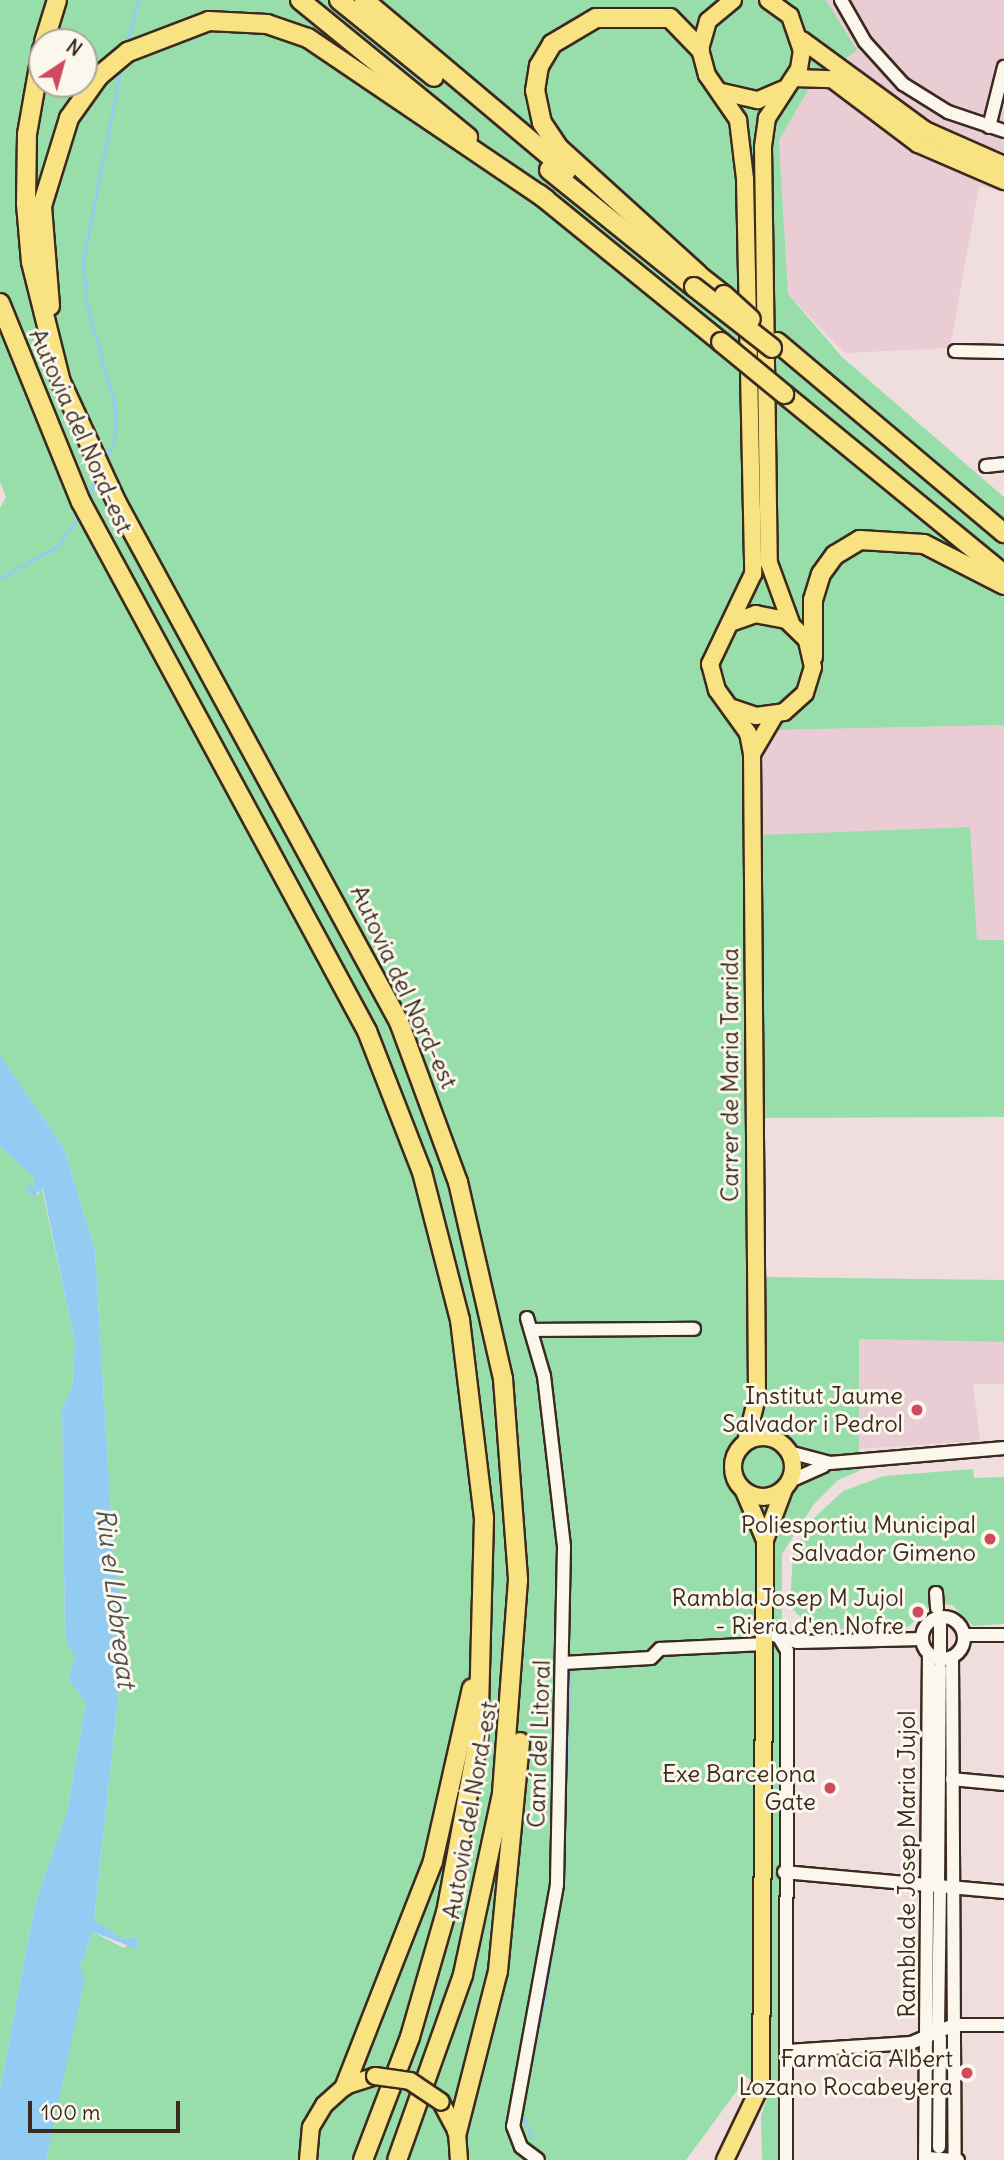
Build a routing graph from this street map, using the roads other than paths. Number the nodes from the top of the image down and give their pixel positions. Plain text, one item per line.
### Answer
1 (57, 0) edge
2 (300, 0) edge
3 (339, 0) edge
4 (364, 0) edge
5 (768, 0) edge
6 (841, 0) edge
7 (730, 1) edge
8 (48, 28) edge
9 (802, 40) junction
10 (700, 49) junction
11 (1004, 67) edge
12 (789, 83) junction
13 (722, 92) junction
14 (33, 98) edge
15 (989, 127) junction
16 (1004, 131) edge
17 (1004, 165) edge
18 (1004, 180) edge
19 (546, 200) junction
20 (696, 281) junction
21 (0, 303) edge
22 (0, 338) edge
23 (774, 345) junction
24 (956, 351) dead end
25 (1004, 352) edge
26 (59, 376) junction
27 (51, 445) junction
28 (1004, 464) edge
29 (986, 466) dead end
30 (1004, 533) edge
31 (1004, 574) edge
32 (1004, 585) edge
33 (731, 623) junction
34 (791, 623) junction
35 (813, 657) junction
36 (731, 706) junction
37 (775, 715) junction
38 (752, 754) junction
39 (694, 1329) dead end
40 (757, 1397) junction
41 (746, 1442) junction
42 (784, 1447) junction
43 (1004, 1448) edge
44 (830, 1462) junction
45 (787, 1485) junction
46 (743, 1489) junction
47 (765, 1540) junction
48 (936, 1593) dead end
49 (937, 1608) dead end
50 (486, 1616) junction
51 (518, 1619) junction
52 (940, 1622) dead end
53 (964, 1635) junction
54 (1004, 1635) edge
55 (769, 1638) junction
56 (922, 1639) junction
57 (797, 1642) junction
58 (787, 1651) junction
59 (940, 1655) junction
60 (563, 1663) junction
61 (940, 1668) dead end
62 (952, 1779) junction
63 (1004, 1784) edge
64 (784, 1872) junction
65 (935, 1887) junction
66 (953, 1888) junction
67 (1004, 1892) edge
68 (954, 2025) junction
69 (1004, 2025) edge
70 (935, 2034) junction
71 (787, 2051) junction
72 (345, 2086) junction
73 (457, 2132) junction
74 (735, 2143) junction
75 (939, 2147) dead end
76 (462, 2157) edge
77 (957, 2158) edge
78 (926, 2159) edge
79 (308, 2160) edge
80 (363, 2160) edge
81 (397, 2160) edge
82 (538, 2160) edge
83 (724, 2160) edge
84 (738, 2160) edge
85 (786, 2160) edge

1 - 8 highway
2 - 19 highway
3 - 20 highway
4 - 20 highway
5 - 9 main road
6 - 15 street
7 - 10 main road
9 - 12 main road
9 - 17 main road
10 - 13 main road
10 - 20 highway
11 - 15 street
12 - 13 main road
12 - 18 main road
12 - 34 main road
13 - 33 main road
14 - 26 highway, Autovia del Nord-est
15 - 16 street
19 - 26 highway
19 - 31 highway, bridge
20 - 23 highway, bridge
20 - 23 highway, bridge
21 - 27 highway, Autovia del Nord-est
22 - 27 highway
23 - 30 highway
24 - 25 street
26 - 51 highway, Autovia del Nord-est
27 - 50 highway, Autovia del Nord-est
28 - 29 street
32 - 35 highway
33 - 34 main road
33 - 36 main road
34 - 35 main road
35 - 37 main road
36 - 37 main road
36 - 38 main road
37 - 38 main road
38 - 40 main road, Carrer de Maria Tarrida
39 - 60 street, Camí del Litoral
40 - 41 main road, Carrer de Maria Tarrida
40 - 42 main road, Carrer de Maria Tarrida
41 - 42 main road
41 - 46 main road
42 - 44 street
42 - 45 main road
43 - 44 street
44 - 45 street
45 - 46 main road
45 - 47 main road
46 - 47 main road
47 - 55 main road
48 - 49 street
50 - 72 highway
50 - 80 highway, Autovia del Nord-est
51 - 73 highway
51 - 81 highway, Autovia del Nord-est
52 - 59 street, Rambla de Josep Maria Jujol
53 - 54 street
53 - 56 street
53 - 59 street
55 - 57 street
55 - 58 street
55 - 60 street
55 - 74 main road
56 - 57 street
56 - 59 street
57 - 58 street
58 - 64 street
59 - 62 street, Rambla de Josep Maria Jujol
59 - 65 street, Rambla de Josep Maria Jujol
60 - 82 street, Camí del Litoral
61 - 65 street, Rambla de Josep Maria Jujol
62 - 63 street
62 - 66 street, Rambla de Josep Maria Jujol
64 - 65 street
64 - 71 street
65 - 66 street
65 - 70 street, Rambla de Josep Maria Jujol
66 - 67 street
66 - 68 street, Rambla de Josep Maria Jujol
68 - 69 street
68 - 70 street
68 - 77 street, Rambla de Josep Maria Jujol
70 - 71 street
70 - 75 street, Rambla de Josep Maria Jujol
70 - 78 street, Rambla de Josep Maria Jujol
71 - 85 street
72 - 73 main road, bridge
72 - 79 main road
73 - 76 main road
74 - 83 main road
74 - 84 main road
77 - 78 street, Rambla de Josep Maria Jujol

